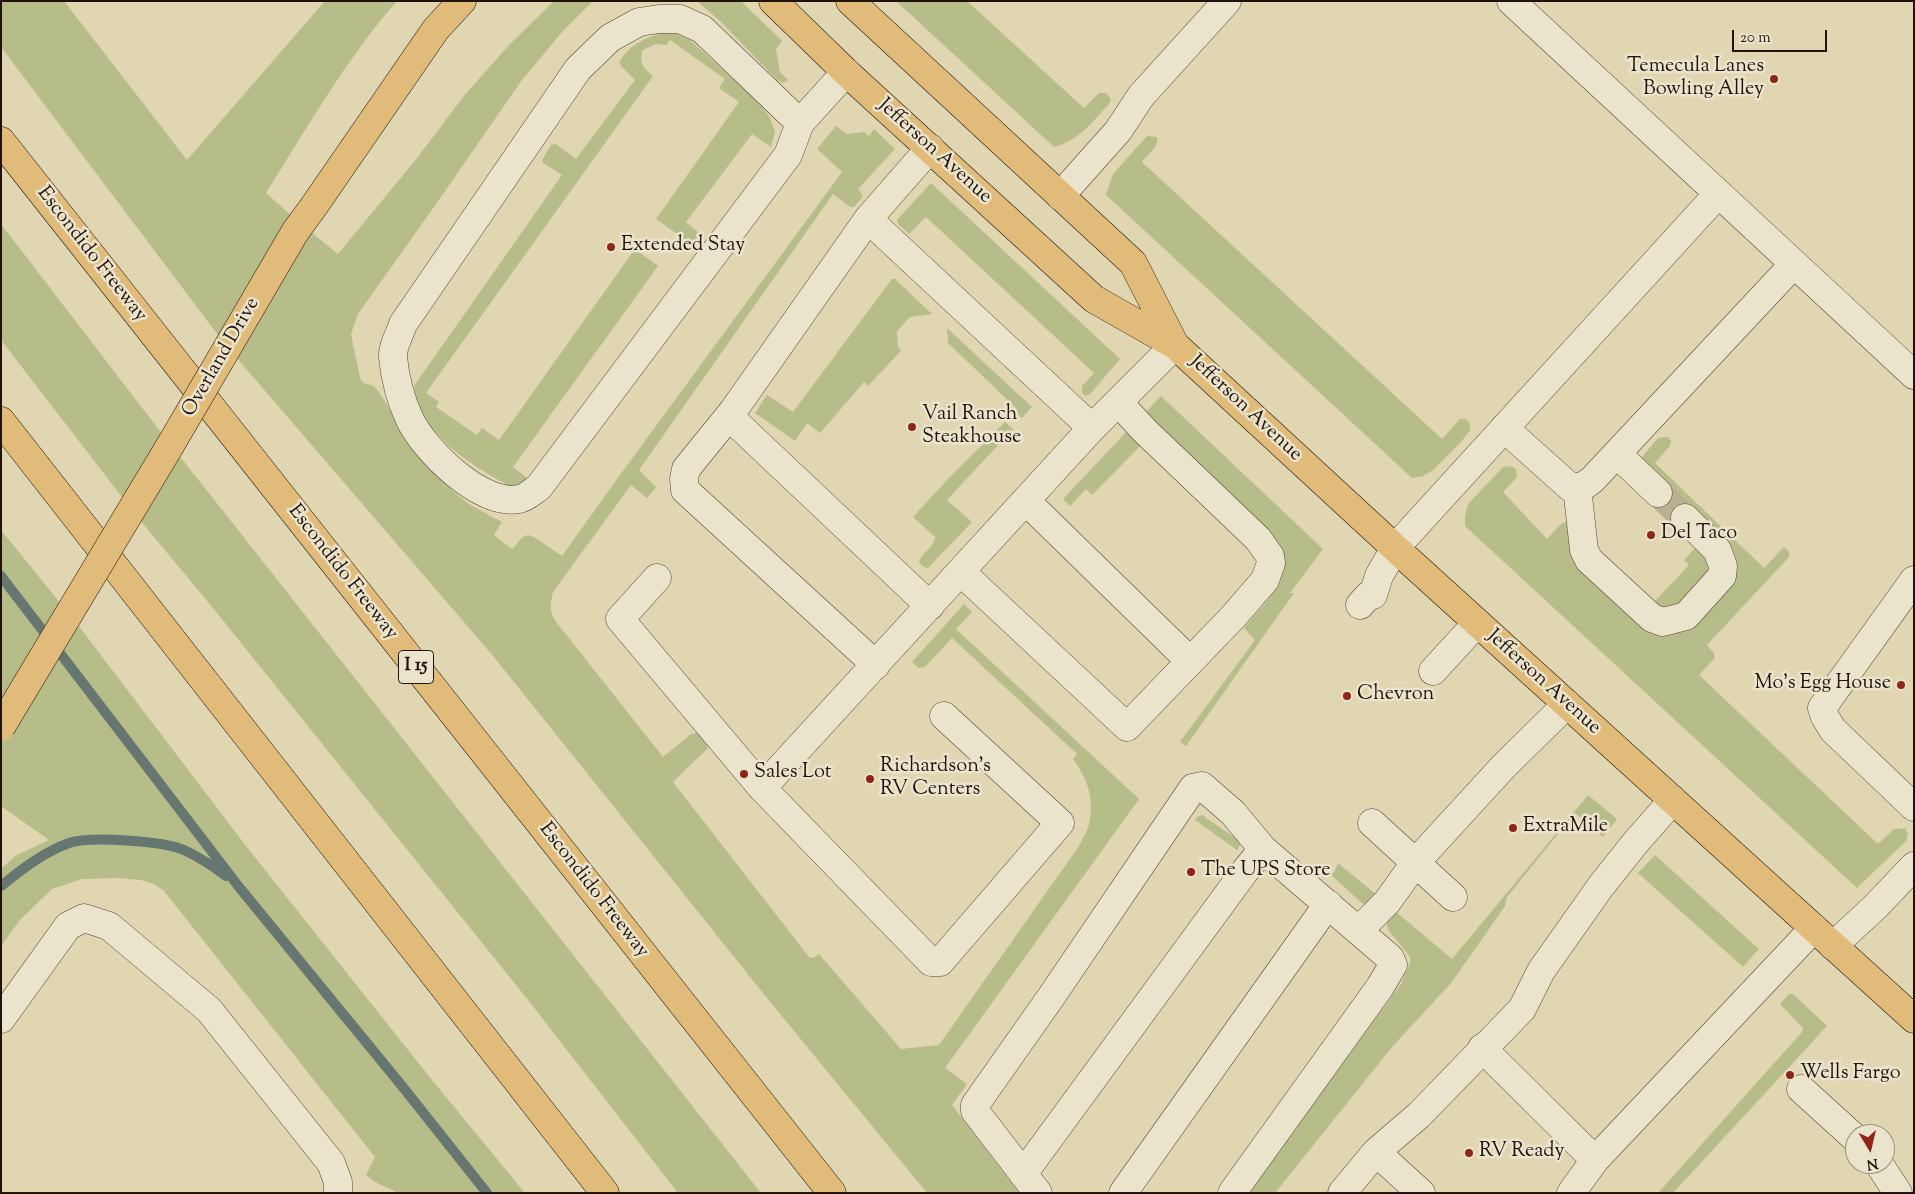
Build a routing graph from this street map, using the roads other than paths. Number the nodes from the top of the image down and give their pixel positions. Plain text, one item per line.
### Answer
1 (462, 1) edge
2 (773, 1) edge
3 (850, 1) edge
4 (1227, 1) edge
5 (1511, 1) edge
6 (846, 72) junction
7 (800, 123) junction
8 (1, 141) edge
9 (930, 148) junction
10 (1718, 194) junction
11 (1060, 196) junction
12 (868, 219) junction
13 (1794, 264) junction
14 (1175, 345) junction
15 (1914, 375) edge
16 (1118, 402) junction
17 (733, 411) junction
18 (1, 421) edge
19 (1092, 428) junction
20 (1504, 428) junction
21 (1616, 454) junction
22 (1576, 487) junction
23 (1658, 493) tunnel mouth
24 (1026, 502) junction
25 (1684, 518) tunnel mouth
26 (1395, 548) junction
27 (961, 572) junction
28 (657, 578) dead end
29 (1914, 580) edge
30 (1360, 605) dead end
31 (930, 606) junction
32 (1478, 623) junction
33 (1190, 661) junction
34 (876, 665) junction
35 (1433, 671) dead end
36 (1567, 704) junction
37 (944, 716) dead end
38 (1, 728) edge
39 (762, 788) junction
40 (1673, 800) junction
41 (1914, 807) edge
42 (1372, 823) dead end
43 (1263, 849) junction
44 (1415, 863) junction
45 (1914, 866) edge
46 (1453, 897) dead end
47 (1328, 904) junction
48 (1359, 930) junction
49 (1823, 937) junction
50 (1, 1019) edge
51 (1914, 1019) edge
52 (1482, 1048) junction
53 (1801, 1089) dead end
54 (1845, 1129) edge
55 (1376, 1152) junction
56 (1595, 1160) junction
57 (1886, 1174) edge
58 (1030, 1183) edge
59 (338, 1193) edge
60 (605, 1193) edge
61 (832, 1193) edge
62 (1123, 1193) edge
63 (1232, 1193) edge
64 (1342, 1193) edge
65 (1421, 1193) edge
66 (1571, 1193) edge
67 (1898, 1193) edge

1 - 38 main road, Overland Drive, bridge
2 - 6 main road, Jefferson Avenue
3 - 11 main road, Jefferson Avenue
4 - 11 lane
5 - 10 lane
6 - 7 lane
6 - 9 main road, Jefferson Avenue
7 - 7 lane
8 - 61 main road, Escondido Freeway / I 15
9 - 12 lane
9 - 14 main road, Jefferson Avenue
10 - 13 lane
10 - 20 lane
11 - 14 main road, Jefferson Avenue
12 - 17 lane
12 - 19 lane
13 - 15 lane
13 - 21 lane
14 - 16 lane
14 - 26 main road, Jefferson Avenue
16 - 19 lane
16 - 33 lane
17 - 31 lane
17 - 34 lane
18 - 60 main road
19 - 24 lane
20 - 22 lane
20 - 26 lane
21 - 22 lane
21 - 23 lane
22 - 25 lane
24 - 27 lane
24 - 33 lane
26 - 30 lane
26 - 32 main road, Jefferson Avenue
27 - 31 lane
27 - 33 lane
28 - 39 lane
29 - 41 lane
31 - 34 lane
32 - 35 lane
32 - 36 main road, Jefferson Avenue
34 - 39 lane
36 - 40 main road, Jefferson Avenue
36 - 44 lane
37 - 39 lane
40 - 49 main road, Jefferson Avenue
40 - 52 lane
42 - 44 lane
43 - 47 lane
43 - 58 lane
43 - 58 lane
44 - 46 lane
44 - 48 lane
45 - 49 lane
47 - 48 lane
47 - 62 lane
48 - 63 lane
49 - 51 main road, Jefferson Avenue
49 - 56 lane
50 - 59 lane
52 - 55 lane
52 - 56 lane
53 - 54 lane
55 - 64 lane
55 - 65 lane
56 - 66 lane
57 - 67 lane

